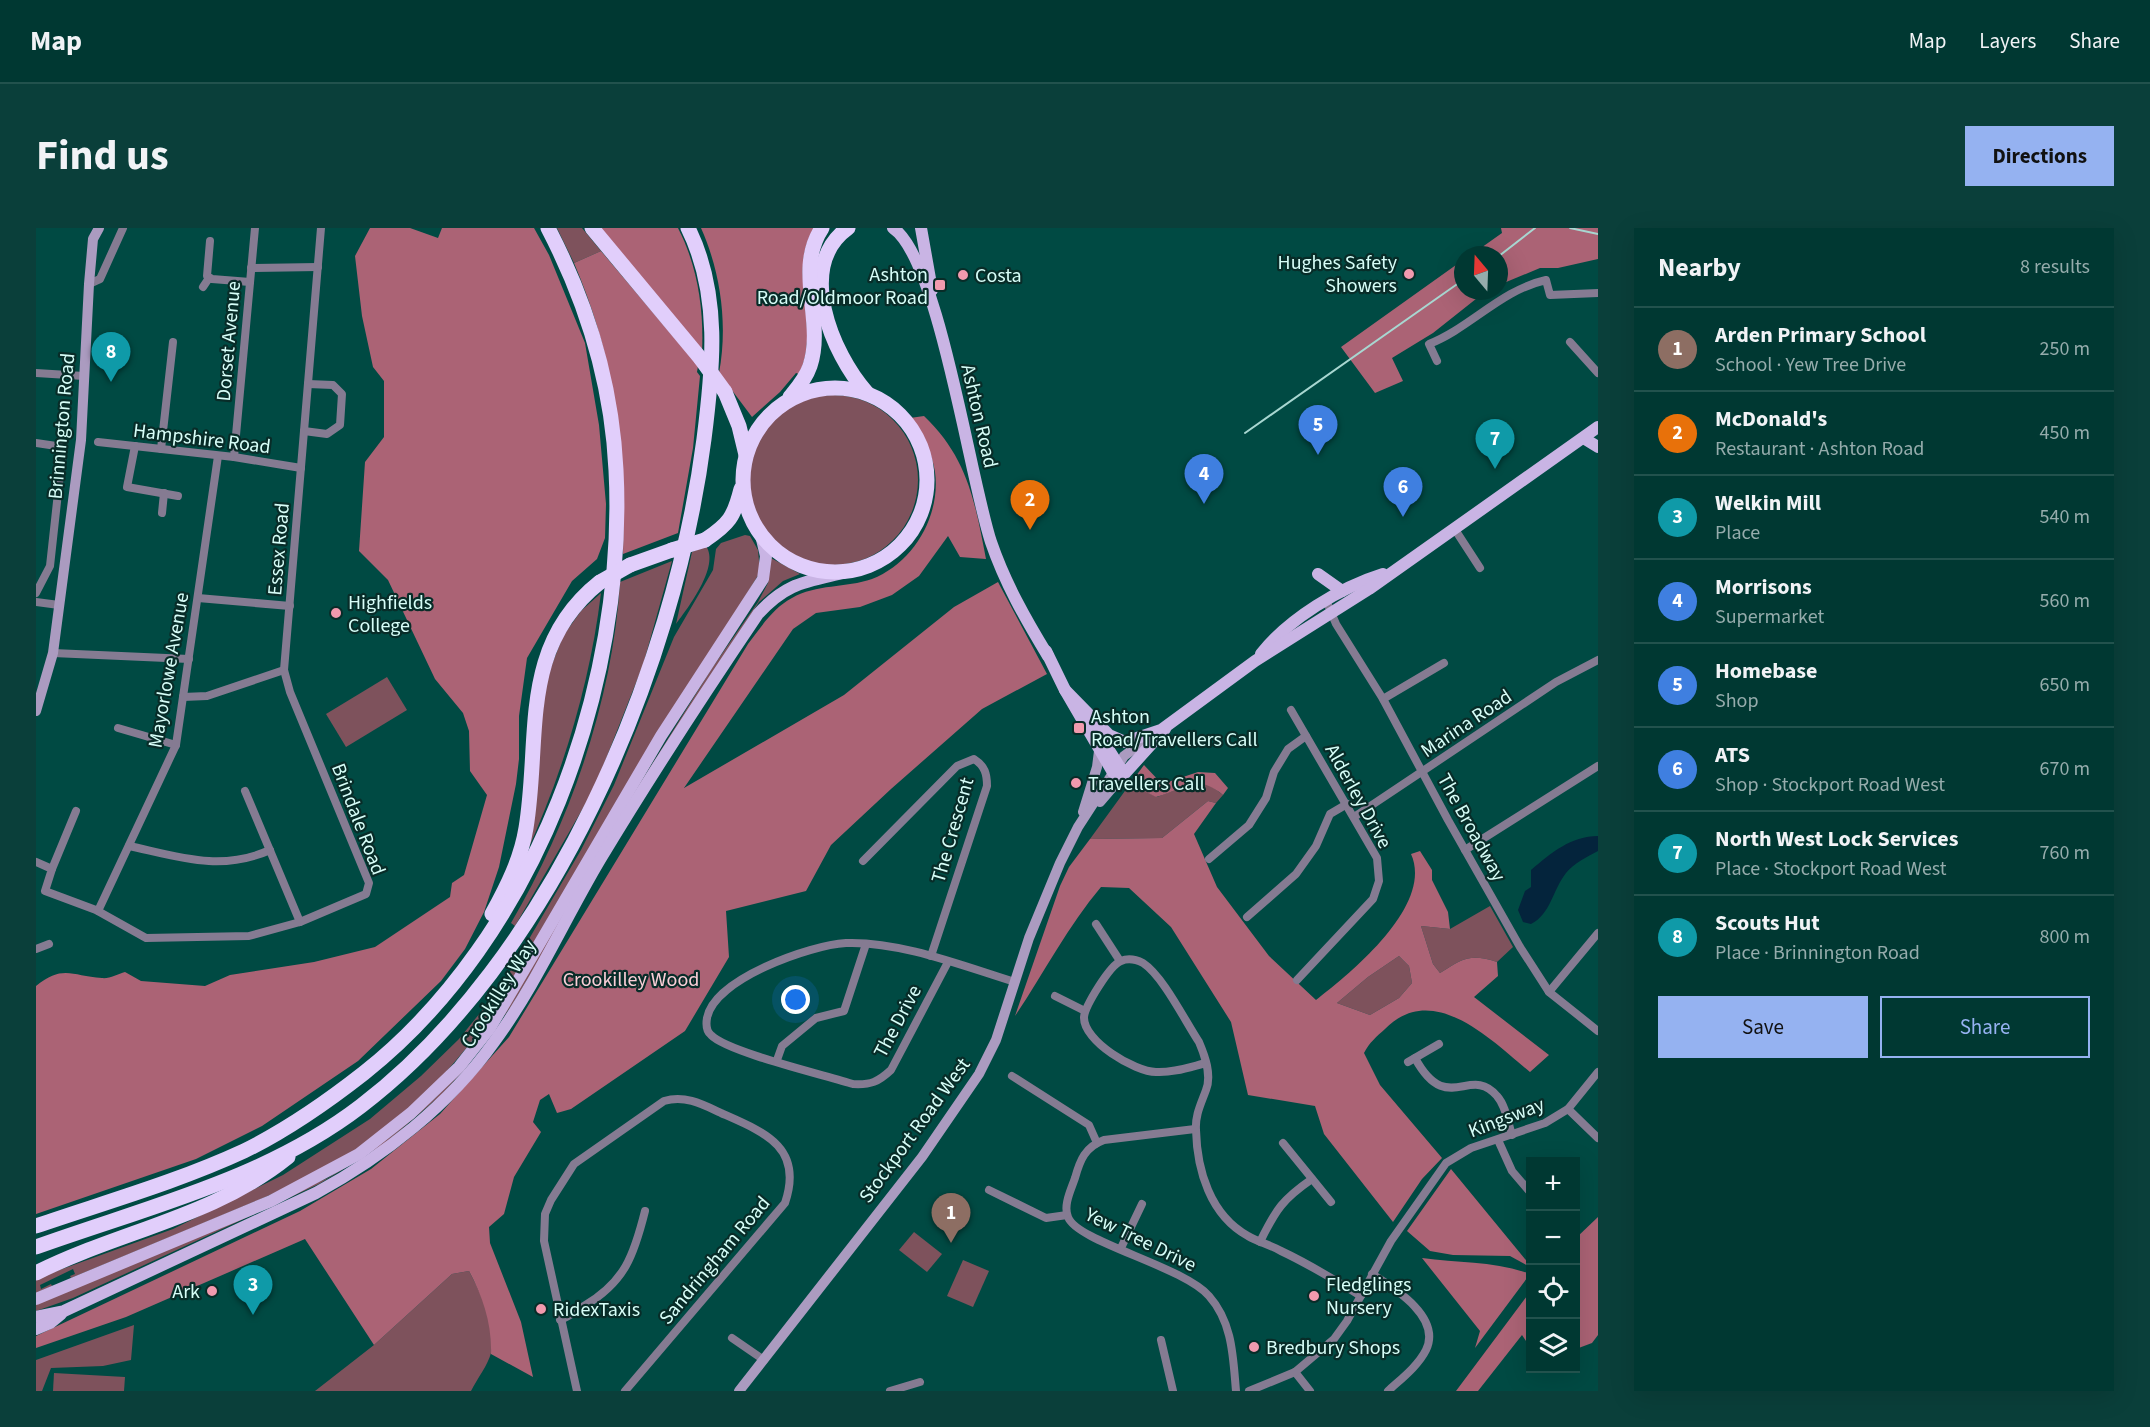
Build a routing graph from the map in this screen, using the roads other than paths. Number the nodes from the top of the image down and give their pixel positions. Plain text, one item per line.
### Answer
1 (99, 228) edge
2 (123, 228) edge
3 (255, 228) edge
4 (321, 228) edge
5 (548, 228) edge
6 (591, 228) edge
7 (688, 228) edge
8 (822, 228) edge
9 (848, 228) edge
10 (892, 228) edge
11 (921, 228) edge
12 (210, 241) dead end
13 (318, 267) junction
14 (251, 268) junction
15 (209, 278) junction
16 (250, 282) junction
17 (89, 284) junction
18 (203, 287) dead end
19 (1598, 293) edge
20 (935, 312) junction
21 (173, 342) dead end
22 (1570, 342) dead end
23 (1437, 361) dead end
24 (36, 373) edge
25 (1598, 374) edge
26 (84, 375) junction
27 (308, 384) junction
28 (867, 393) junction
29 (788, 400) junction
30 (1598, 427) edge
31 (304, 431) junction
32 (1585, 439) junction
33 (98, 442) dead end
34 (36, 443) edge
35 (135, 446) junction
36 (1598, 447) edge
37 (161, 449) junction
38 (746, 455) junction
39 (218, 456) junction
40 (234, 457) junction
41 (301, 468) junction
42 (743, 482) junction
43 (164, 493) junction
44 (178, 496) dead end
45 (162, 513) dead end
46 (1454, 528) junction
47 (761, 535) junction
48 (1480, 568) dead end
49 (1390, 572) junction
50 (843, 573) junction
51 (1318, 574) dead end
52 (1342, 591) junction
53 (36, 593) edge
54 (198, 598) junction
55 (36, 602) edge
56 (1322, 603) junction
57 (59, 605) junction
58 (290, 606) junction
59 (1332, 618) junction
60 (53, 653) junction
61 (1258, 658) junction
62 (189, 659) junction
63 (1598, 660) edge
64 (1444, 663) dead end
65 (284, 670) junction
66 (1065, 690) junction
67 (183, 697) junction
68 (1383, 699) junction
69 (1081, 707) junction
70 (1291, 710) dead end
71 (36, 711) edge
72 (1165, 726) junction
73 (118, 728) dead end
74 (1306, 736) junction
75 (176, 745) junction
76 (1099, 751) junction
77 (1598, 765) edge
78 (1423, 772) junction
79 (1118, 773) junction
80 (245, 791) dead end
81 (1347, 804) junction
82 (76, 811) dead end
83 (1354, 817) junction
84 (1078, 827) junction
85 (129, 846) junction
86 (270, 850) junction
87 (1465, 850) junction
88 (1209, 859) dead end
89 (863, 861) dead end
90 (36, 862) edge
91 (52, 870) junction
92 (98, 911) junction
93 (1247, 918) dead end
94 (300, 922) junction
95 (1096, 924) dead end
96 (1598, 933) edge
97 (49, 944) dead end
98 (866, 944) junction
99 (36, 949) edge
100 (478, 950) junction
101 (931, 956) junction
102 (1120, 961) junction
103 (948, 962) junction
104 (1297, 980) dead end
105 (1015, 982) junction
106 (1549, 992) junction
107 (1055, 996) dead end
108 (1086, 1011) junction
109 (1598, 1031) edge
110 (1439, 1044) dead end
111 (777, 1060) junction
112 (1206, 1064) junction
113 (1598, 1072) edge
114 (1012, 1076) dead end
115 (1568, 1109) junction
116 (1195, 1129) junction
117 (1512, 1135) junction
118 (1598, 1138) edge
119 (1498, 1140) junction
120 (307, 1142) junction
121 (1097, 1143) junction
122 (1283, 1143) dead end
123 (1312, 1179) junction
124 (1526, 1187) edge
125 (989, 1190) dead end
126 (1331, 1202) dead end
127 (1142, 1204) dead end
128 (645, 1211) dead end
129 (1067, 1215) junction
130 (36, 1226) edge
131 (1260, 1242) junction
132 (36, 1247) edge
133 (1121, 1248) junction
134 (36, 1273) edge
135 (1372, 1274) junction
136 (1361, 1296) junction
137 (36, 1299) edge
138 (64, 1311) junction
139 (36, 1317) edge
140 (560, 1320) junction
141 (36, 1329) edge
142 (732, 1338) dead end
143 (1161, 1340) dead end
144 (764, 1360) junction
145 (1295, 1372) junction
146 (920, 1382) dead end
147 (577, 1391) edge
148 (625, 1391) edge
149 (739, 1391) edge
150 (890, 1391) edge
151 (1173, 1391) edge
152 (1236, 1391) edge
153 (1249, 1391) edge
154 (1310, 1391) edge
155 (1388, 1391) edge

1 - 17 main road, Brinnington Road
2 - 17 street
3 - 14 street, Dorset Avenue
4 - 13 street, Essex Road
5 - 100 highway
6 - 38 highway, bridge
7 - 120 highway
8 - 29 highway
9 - 28 highway
10 - 20 main road, Ashton Road
11 - 20 main road, Ashton Road
12 - 15 street
13 - 14 street
13 - 27 street, Essex Road
14 - 16 street, Dorset Avenue
15 - 16 street
15 - 18 street
16 - 40 street, Dorset Avenue
17 - 26 main road, Brinnington Road
19 - 23 street
20 - 66 main road, Ashton Road
21 - 37 street
22 - 25 street
24 - 26 street
26 - 57 main road, Brinnington Road
27 - 31 street, Essex Road
27 - 31 street
28 - 29 highway
28 - 50 highway
29 - 38 highway
30 - 32 main road, Stockport Road West
31 - 41 street, Essex Road
32 - 36 main road
32 - 46 main road, Stockport Road West
33 - 35 street, Hampshire Road
34 - 53 street
35 - 37 street, Hampshire Road
35 - 43 street
37 - 39 street, Hampshire Road
38 - 42 highway
39 - 40 street, Hampshire Road
39 - 54 street, Mayorlowe Avenue
40 - 41 street, Hampshire Road
41 - 58 street, Essex Road
42 - 47 highway
42 - 100 highway, bridge
43 - 44 street
43 - 45 street
46 - 48 street
46 - 49 main road, Stockport Road West
47 - 50 highway
47 - 137 main road, Crookilley Way
49 - 52 main road, Stockport Road West
49 - 59 main road, Stockport Road West
50 - 138 main road, Crookilley Way
51 - 52 main road
52 - 56 main road, Stockport Road West
54 - 58 street
54 - 62 street, Mayorlowe Avenue
55 - 57 street
56 - 59 street, The Broadway
56 - 61 main road, Stockport Road West
57 - 60 main road, Brinnington Road
58 - 65 street, Essex Road
59 - 61 main road, Stockport Road West
59 - 68 street, The Broadway
60 - 62 street
60 - 71 main road, Brinnington Road
61 - 72 main road, Stockport Road West
62 - 67 street, Mayorlowe Avenue
63 - 78 street, Marina Road
64 - 68 street
65 - 67 street
65 - 94 street, Brindale Road
66 - 69 main road, Ashton Road
66 - 76 main road, Ashton Road
67 - 75 street, Mayorlowe Avenue
68 - 78 street, The Broadway
69 - 72 main road, Ashton Road
69 - 79 main road, Ashton Road
70 - 74 street, Alderley Drive
72 - 79 main road, Stockport Road West
73 - 75 street
74 - 81 street, Alderley Drive
74 - 88 street
75 - 85 street, Mayorlowe Avenue
76 - 79 main road, Ashton Road
76 - 84 main road, Stockport Road West
77 - 87 street
78 - 83 street, Marina Road
78 - 87 street, The Broadway
79 - 84 main road, Stockport Road West
80 - 86 street
81 - 83 street, Alderley Drive
81 - 93 street
82 - 91 street
83 - 104 street, Alderley Drive
84 - 105 main road, Stockport Road West
85 - 86 street
85 - 92 street, Mayorlowe Avenue
86 - 94 street
87 - 106 street, The Broadway
89 - 101 street, The Crescent
90 - 91 street
91 - 92 street, Brindale Road
92 - 94 street, Brindale Road
95 - 102 street
96 - 106 street
97 - 99 street
98 - 101 street
98 - 111 street
98 - 111 street, The Drive
100 - 130 highway
101 - 103 street
102 - 108 street
102 - 112 street
103 - 105 street
103 - 111 street, The Drive
105 - 144 main road, Stockport Road West
106 - 109 street, The Broadway
107 - 108 street
108 - 112 street
110 - 117 street
112 - 116 street
113 - 115 street, Kingsway
114 - 121 street
115 - 117 street, Kingsway
115 - 118 street
116 - 121 street
116 - 131 street
117 - 119 street, Kingsway
119 - 124 street
119 - 135 street, Kingsway
120 - 132 highway
120 - 134 highway
121 - 129 street, Yew Tree Drive
122 - 123 street
123 - 126 street
123 - 131 street
125 - 129 street, Yew Tree Drive
127 - 133 street
128 - 140 street
129 - 133 street, Yew Tree Drive
131 - 136 street
133 - 152 street, Yew Tree Drive
135 - 136 street
135 - 155 street
136 - 145 street
138 - 139 main road, Crookilley Way
138 - 141 main road, Crookilley Way
140 - 147 street
140 - 148 street, Sandringham Road
142 - 144 street
143 - 151 street
144 - 149 main road, Stockport Road West
145 - 153 street
145 - 154 street
146 - 150 street

